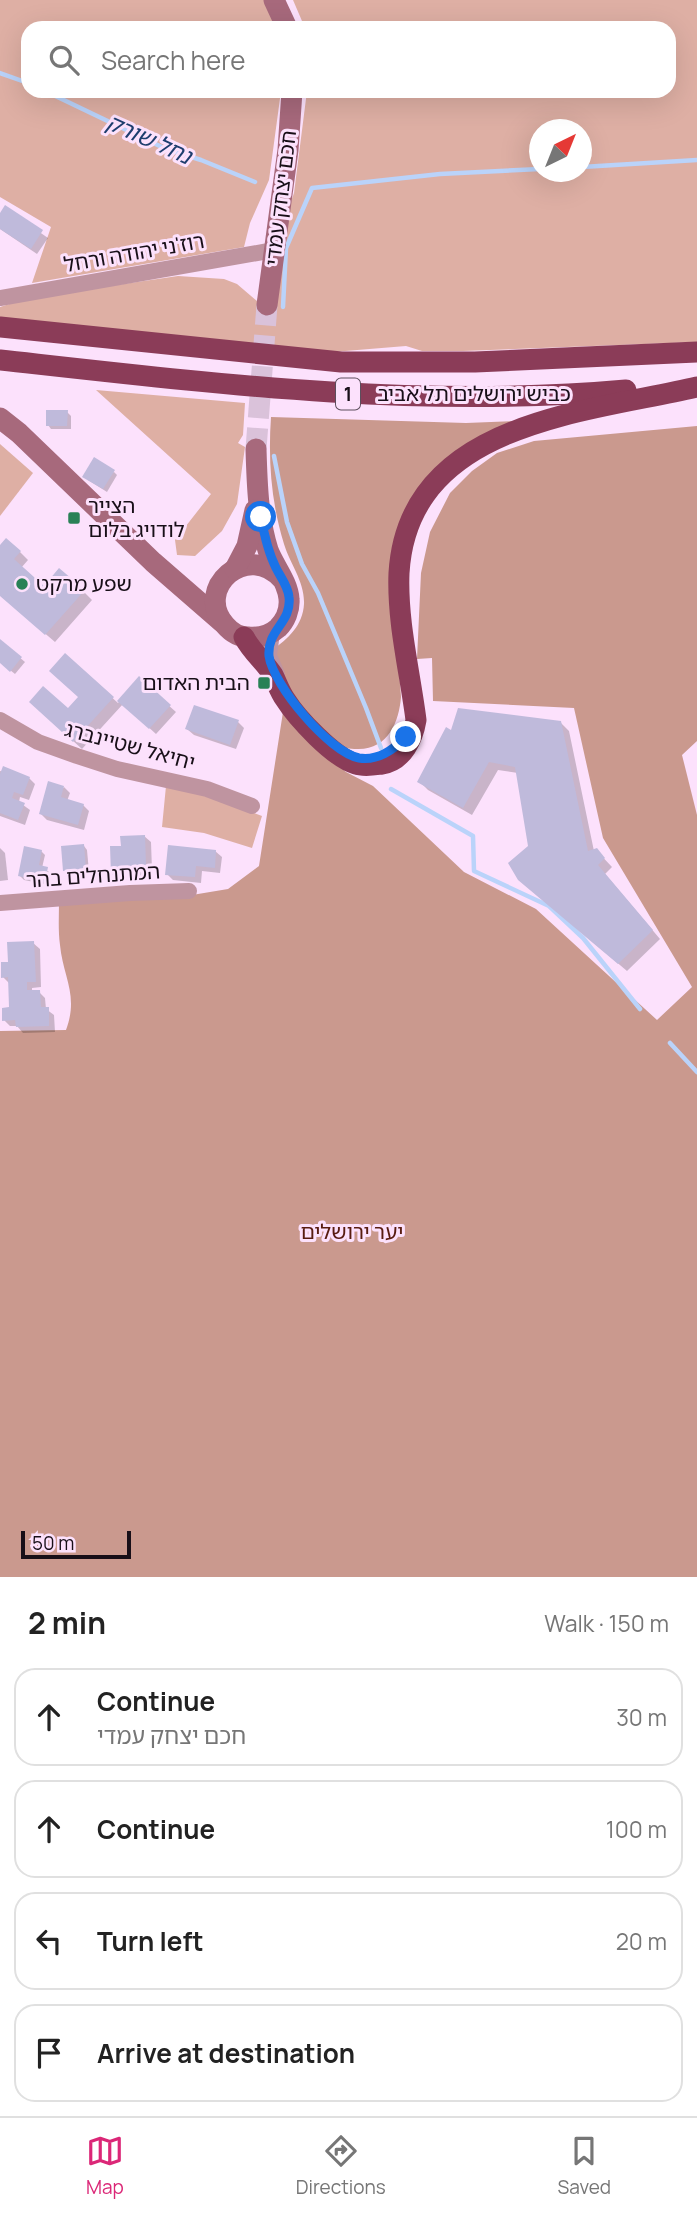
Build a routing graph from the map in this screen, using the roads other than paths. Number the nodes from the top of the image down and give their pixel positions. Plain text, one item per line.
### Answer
1 (274, 0) edge
2 (284, 21) edge
3 (292, 98) edge
4 (274, 250) junction
5 (0, 298) edge
6 (267, 305) tunnel mouth
7 (0, 327) edge
8 (697, 352) edge
9 (0, 360) edge
10 (697, 385) edge
11 (0, 418) edge
12 (256, 449) tunnel mouth
13 (258, 490) junction
14 (153, 562) junction
15 (232, 570) junction
16 (282, 579) junction
17 (223, 624) junction
18 (272, 632) junction
19 (244, 637) junction
20 (0, 720) edge
21 (413, 737) junction
22 (252, 806) dead end
23 (189, 891) dead end
24 (0, 903) edge

1 - 2 main road
3 - 4 main road, חכם יצחק עמדי
4 - 5 street, רוז'ני יהודה ורחל
4 - 6 main road, חכם יצחק עמדי
7 - 8 highway, כביש ירושלים תל אביב / 1
9 - 10 highway, כביש ירושלים תל אביב / 1
10 - 21 highway
11 - 14 main road
12 - 13 main road
13 - 15 main road
13 - 16 main road
14 - 15 main road
14 - 17 main road
15 - 16 main road
15 - 17 main road
16 - 18 main road
17 - 19 main road
18 - 19 main road
18 - 21 street
19 - 21 highway
20 - 22 street, יחיאל שטיינברג
23 - 24 street, המתנחלים בהר

